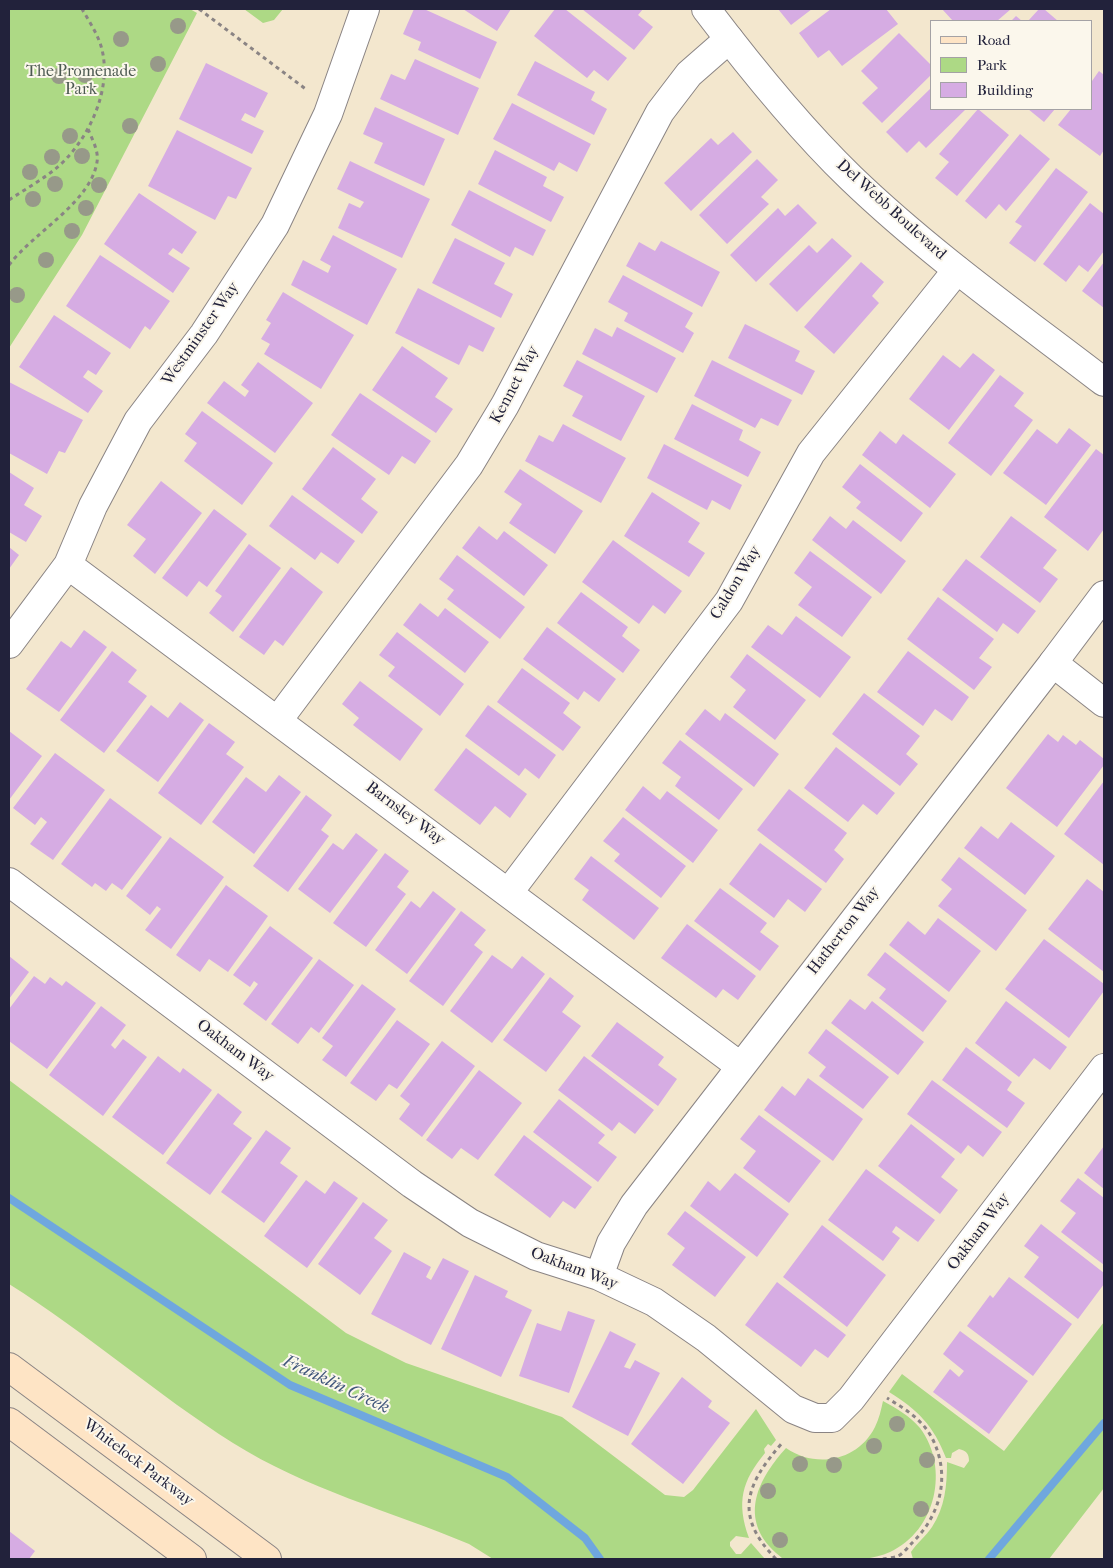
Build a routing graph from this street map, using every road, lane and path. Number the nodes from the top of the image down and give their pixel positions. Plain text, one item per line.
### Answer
1 (82, 9) edge
2 (199, 9) edge
3 (365, 9) edge
4 (706, 9) edge
5 (729, 39) junction
6 (308, 90) dead end
7 (88, 129) junction
8 (9, 200) edge
9 (9, 265) edge
10 (957, 270) junction
11 (1104, 382) edge
12 (68, 565) junction
13 (1104, 595) edge
14 (9, 644) edge
15 (1052, 663) junction
16 (1104, 703) edge
17 (278, 720) junction
18 (9, 882) edge
19 (509, 892) junction
20 (740, 1066) junction
21 (1104, 1068) edge
22 (599, 1276) junction
23 (9, 1366) edge
24 (882, 1395) dead end
25 (9, 1422) edge
26 (783, 1442) dead end
27 (898, 1556) junction
28 (192, 1559) edge
29 (267, 1559) edge
30 (776, 1559) edge
31 (883, 1559) edge
32 (904, 1559) edge

1 - 7 path
2 - 6 path
3 - 12 street, Westminster Way
4 - 5 street, Del Webb Boulevard
5 - 10 street, Del Webb Boulevard
5 - 17 street, Kennet Way
7 - 8 path
7 - 9 path
10 - 11 street, Del Webb Boulevard
10 - 19 street, Caldon Way
12 - 14 street, Westminster Way
12 - 17 street, Barnsley Way
13 - 15 street, Hatherton Way
15 - 16 street
15 - 20 street, Hatherton Way
17 - 19 street, Barnsley Way
18 - 22 street, Oakham Way
19 - 20 street, Barnsley Way
20 - 22 street, Hatherton Way
21 - 22 street, Oakham Way
23 - 29 main road, Whitelock Parkway
24 - 27 path
25 - 28 main road
26 - 30 path
27 - 31 path
27 - 32 path

